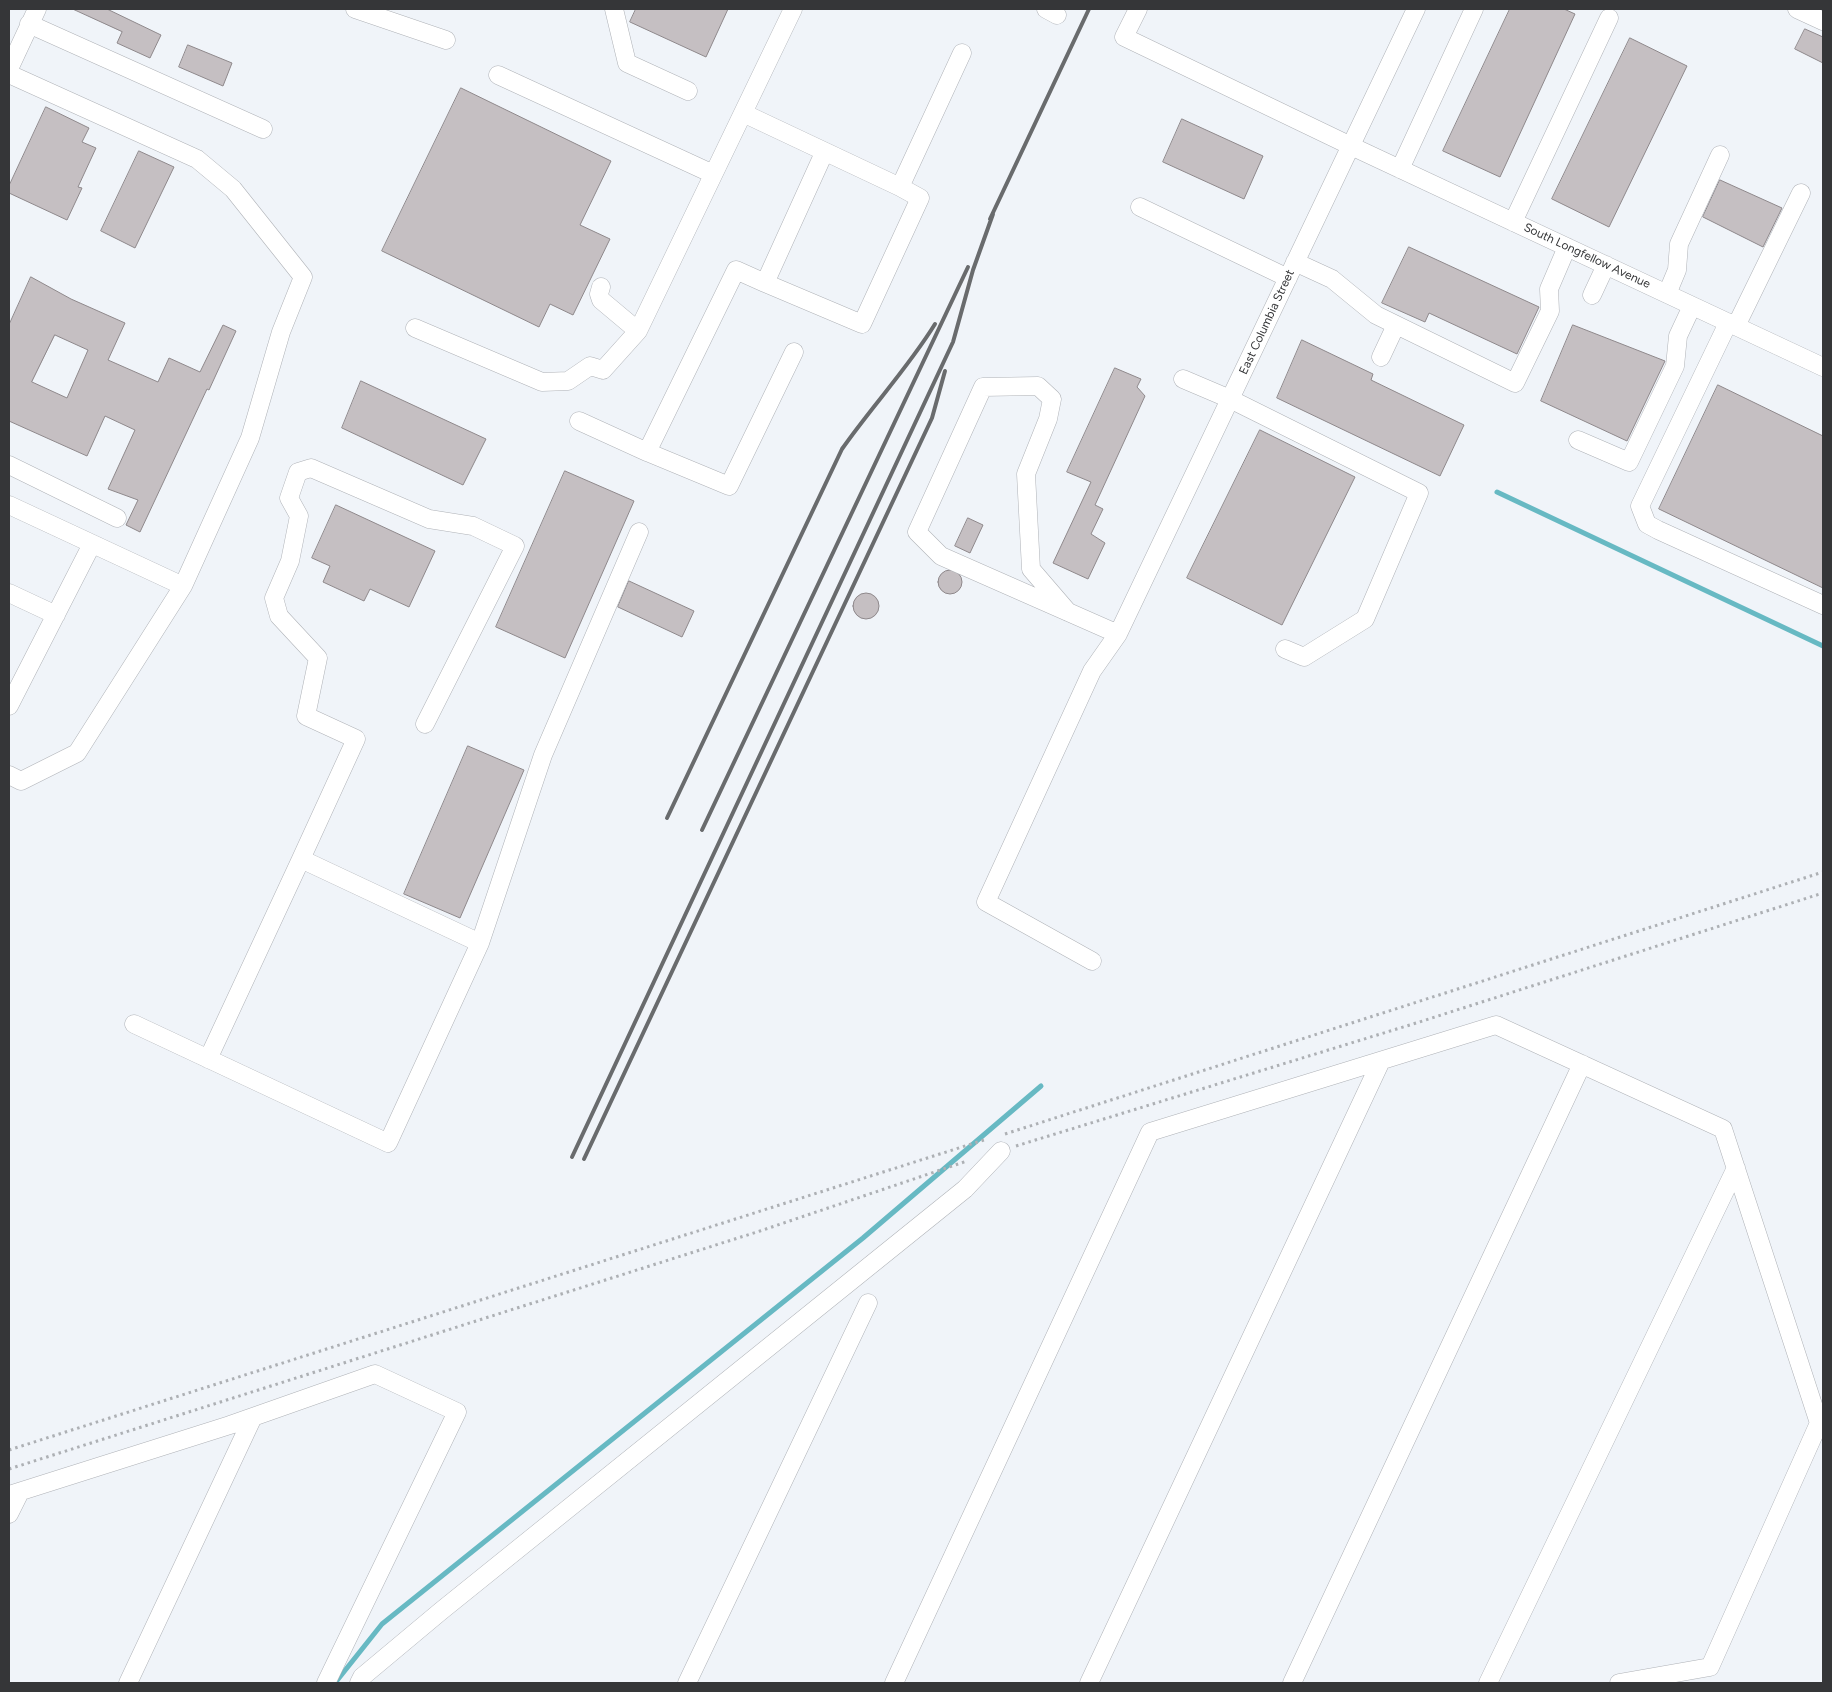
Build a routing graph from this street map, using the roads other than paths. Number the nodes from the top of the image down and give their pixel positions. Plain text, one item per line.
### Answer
1 (355, 9) edge
2 (614, 9) edge
3 (792, 9) edge
4 (1138, 9) edge
5 (1416, 9) edge
6 (1474, 9) edge
7 (1797, 9) edge
8 (33, 17) edge
9 (1609, 18) dead end
10 (1823, 21) edge
11 (446, 40) dead end
12 (962, 54) dead end
13 (9, 69) edge
14 (9, 74) edge
15 (498, 75) dead end
16 (688, 91) dead end
17 (743, 113) junction
18 (263, 128) dead end
19 (1351, 146) junction
20 (824, 153) junction
21 (1720, 155) dead end
22 (1400, 169) junction
23 (713, 174) junction
24 (900, 188) junction
25 (1801, 193) dead end
26 (1140, 207) dead end
27 (1513, 222) junction
28 (1568, 247) junction
29 (1606, 265) junction
30 (1292, 270) junction
31 (765, 283) junction
32 (601, 287) dead end
33 (1667, 294) junction
34 (1592, 295) dead end
35 (1692, 306) junction
36 (1396, 325) junction
37 (1732, 325) junction
38 (415, 328) dead end
39 (638, 330) junction
40 (794, 352) dead end
41 (1381, 358) dead end
42 (1823, 367) edge
43 (1182, 379) dead end
44 (1230, 399) junction
45 (579, 421) dead end
46 (1578, 440) dead end
47 (647, 452) junction
48 (9, 465) edge
49 (9, 505) edge
50 (117, 518) dead end
51 (640, 532) dead end
52 (92, 544) junction
53 (183, 586) junction
54 (9, 593) edge
55 (1823, 605) edge
56 (1068, 612) junction
57 (56, 615) junction
58 (1118, 634) junction
59 (1285, 649) dead end
60 (9, 706) edge
61 (426, 724) dead end
62 (9, 775) edge
63 (301, 859) junction
64 (480, 943) junction
65 (1092, 961) dead end
66 (134, 1024) dead end
67 (208, 1059) junction
68 (1381, 1061) junction
69 (1582, 1064) junction
70 (1000, 1140) road end
71 (1736, 1168) junction
72 (868, 1303) dead end
73 (253, 1417) junction
74 (14, 1493) edge
75 (9, 1514) edge
76 (128, 1683) edge
77 (326, 1683) edge
78 (360, 1683) edge
79 (687, 1683) edge
80 (894, 1683) edge
81 (1089, 1683) edge
82 (1292, 1683) edge
83 (1488, 1683) edge
84 (1619, 1683) edge

1 - 11 street
2 - 16 street
3 - 17 street
4 - 19 street, South Longfellow Avenue
5 - 19 street, East Columbia Street
6 - 22 street
7 - 10 street
8 - 13 street
8 - 18 street
9 - 27 street
12 - 24 street
14 - 53 street
15 - 23 street
17 - 20 street
17 - 23 street
19 - 22 street, South Longfellow Avenue
19 - 30 street, East Columbia Street
20 - 24 street
20 - 31 street
21 - 33 street
22 - 27 street, South Longfellow Avenue
23 - 39 street
24 - 31 street
25 - 37 street
26 - 30 street
27 - 28 street, South Longfellow Avenue
28 - 29 street, South Longfellow Avenue
28 - 36 street
29 - 33 street, South Longfellow Avenue
29 - 34 street
30 - 36 street
30 - 44 street, East Columbia Street
31 - 47 street
32 - 39 street
33 - 35 street, South Longfellow Avenue
35 - 37 street, South Longfellow Avenue
35 - 46 street
36 - 41 street
37 - 42 street, South Longfellow Avenue
37 - 55 street
38 - 39 street
40 - 47 street
43 - 44 street
44 - 58 street, East Columbia Street
44 - 59 street
45 - 47 street
48 - 50 street
49 - 52 street
51 - 64 street
52 - 53 street
52 - 57 street
53 - 62 street
54 - 57 street
56 - 56 street
56 - 58 street
57 - 60 street
58 - 65 street, East Columbia Street
61 - 63 street
63 - 64 street
63 - 67 street
64 - 67 street
66 - 67 street
68 - 69 street
68 - 80 street
68 - 81 street
69 - 71 street
69 - 82 street
70 - 78 street
71 - 83 street
71 - 84 street
72 - 79 street
73 - 74 street
73 - 76 street
73 - 77 street
74 - 75 street

